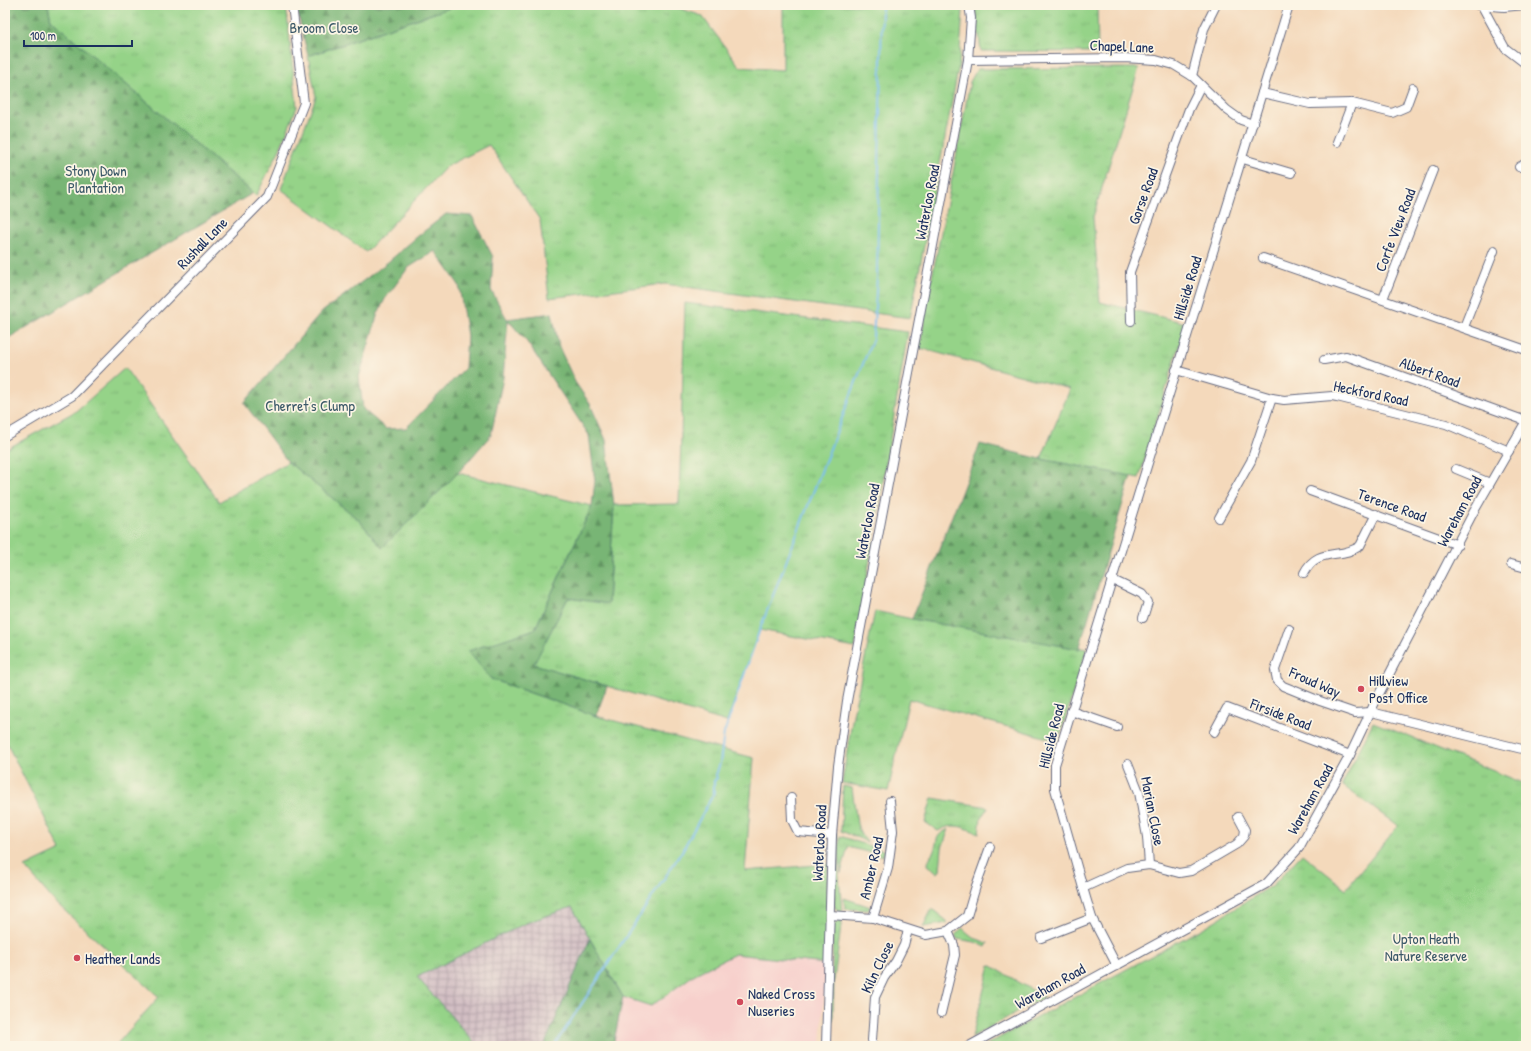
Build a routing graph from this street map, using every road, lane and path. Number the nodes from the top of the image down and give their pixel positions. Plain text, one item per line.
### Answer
1 (292, 5) edge
2 (969, 5) edge
3 (1216, 5) edge
4 (1288, 5) edge
5 (1480, 5) edge
6 (1525, 5) edge
7 (968, 60) junction
8 (1526, 64) edge
9 (1192, 76) junction
10 (1201, 85) junction
11 (1413, 88) dead end
12 (1262, 93) junction
13 (1352, 103) junction
14 (1254, 124) junction
15 (1337, 142) dead end
16 (1243, 159) junction
17 (1433, 170) dead end
18 (1291, 172) dead end
19 (1494, 251) dead end
20 (1263, 258) dead end
21 (1383, 300) junction
22 (1131, 321) dead end
23 (1464, 327) junction
24 (1526, 350) edge
25 (1324, 360) dead end
26 (1176, 370) junction
27 (1272, 398) junction
28 (1526, 421) edge
29 (5, 436) edge
30 (1509, 451) junction
31 (1456, 470) dead end
32 (1490, 483) junction
33 (1315, 490) dead end
34 (1376, 514) junction
35 (1219, 518) dead end
36 (1458, 545) junction
37 (1511, 564) dead end
38 (1526, 568) edge
39 (1304, 573) dead end
40 (1111, 579) junction
41 (1142, 618) dead end
42 (1289, 629) dead end
43 (1071, 711) junction
44 (1371, 712) junction
45 (1117, 727) dead end
46 (1214, 732) dead end
47 (1526, 750) edge
48 (1350, 755) junction
49 (1128, 764) dead end
50 (791, 798) dead end
51 (890, 801) dead end
52 (1238, 817) dead end
53 (832, 835) junction
54 (990, 847) dead end
55 (1149, 864) junction
56 (1084, 888) junction
57 (830, 915) junction
58 (873, 918) junction
59 (1092, 918) junction
60 (908, 930) junction
61 (948, 931) junction
62 (1041, 938) dead end
63 (1117, 966) junction
64 (941, 1013) dead end
65 (872, 1040) dead end
66 (826, 1046) edge
67 (969, 1046) edge

1 - 29 street, Rushall Lane
2 - 7 street, Waterloo Road
3 - 9 street
4 - 12 street, Hillside Road
5 - 6 street
5 - 8 street
7 - 9 street, Chapel Lane
7 - 53 street, Waterloo Road
9 - 10 street, Chapel Lane
10 - 14 street, Chapel Lane
10 - 22 street, Gorse Road
11 - 13 street
12 - 13 street
12 - 14 street, Hillside Road
13 - 15 street
14 - 16 street, Hillside Road
16 - 18 street
16 - 26 street, Hillside Road
17 - 21 street, Corfe View Road
19 - 23 street
20 - 21 street
21 - 23 street
23 - 24 street
25 - 28 street, Albert Road
26 - 27 street, Heckford Road
26 - 40 street, Hillside Road
27 - 30 street, Heckford Road
27 - 35 street
28 - 30 street, Wareham Road
30 - 32 street, Wareham Road
31 - 32 street
32 - 36 street, Wareham Road
33 - 34 street, Terence Road
34 - 36 street, Terence Road
34 - 39 street
36 - 44 street, Wareham Road
37 - 38 street
40 - 41 street
40 - 43 street, Hillside Road
42 - 44 street, Froud Way
43 - 45 street
43 - 56 street, Hillside Road
44 - 47 street, Froud Way
44 - 48 street, Wareham Road
46 - 48 street, Firside Road
48 - 63 street, Wareham Road
49 - 55 street, Marian Close
50 - 53 street
51 - 58 street, Amber Road
52 - 55 street
53 - 57 street, Waterloo Road
54 - 61 street
55 - 56 street
56 - 59 street, Hillside Road
57 - 58 street
57 - 66 street, Waterloo Road
58 - 60 street
59 - 62 street
59 - 63 street, Hillside Road
60 - 61 street
60 - 65 street, Kiln Close
61 - 64 street
63 - 67 street, Wareham Road

